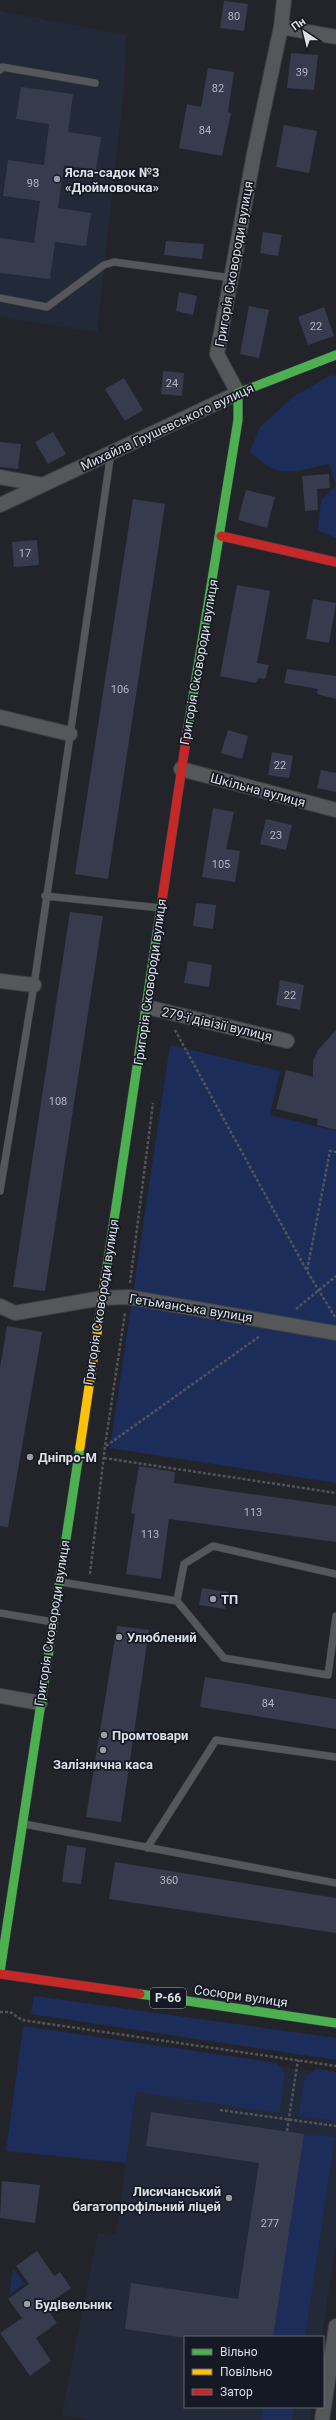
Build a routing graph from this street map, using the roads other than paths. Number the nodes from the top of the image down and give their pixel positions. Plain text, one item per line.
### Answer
1 (284, 0) edge
2 (281, 27) junction
3 (336, 37) edge
4 (0, 70) edge
5 (95, 83) dead end
6 (233, 278) junction
7 (0, 298) edge
8 (336, 356) edge
9 (238, 393) junction
10 (111, 452) junction
11 (0, 477) edge
12 (43, 485) junction
13 (0, 505) edge
14 (221, 536) junction
15 (336, 562) edge
16 (0, 717) edge
17 (70, 734) junction
18 (181, 769) junction
19 (336, 810) edge
20 (46, 896) junction
21 (161, 908) junction
22 (0, 981) edge
23 (34, 985) junction
24 (147, 1007) junction
25 (287, 1041) dead end
26 (0, 1191) edge
27 (102, 1298) junction
28 (0, 1306) edge
29 (336, 1333) edge
30 (336, 1574) edge
31 (59, 1581) junction
32 (177, 1601) junction
33 (0, 1613) edge
34 (336, 1616) edge
35 (53, 1622) junction
36 (0, 1696) edge
37 (40, 1703) junction
38 (336, 1757) edge
39 (24, 1824) junction
40 (147, 1848) junction
41 (336, 1883) edge
42 (0, 1973) edge
43 (336, 2023) edge
44 (336, 2326) edge
45 (324, 2407) edge
46 (324, 2408) edge
47 (322, 2420) edge

1 - 2 street, Григорія Сковороди вулиця
2 - 3 street
2 - 6 street, Григорія Сковороди вулиця
4 - 5 lane
6 - 7 lane
6 - 9 street, Григорія Сковороди вулиця
8 - 9 street, Михайла Грушевського вулиця
9 - 10 street, Михайла Грушевського вулиця
9 - 14 street, Григорія Сковороди вулиця
10 - 12 street, Михайла Грушевського вулиця
10 - 17 lane
11 - 12 street
12 - 13 street, Михайла Грушевського вулиця
14 - 15 street
14 - 18 street, Григорія Сковороди вулиця
16 - 17 street
17 - 20 lane
18 - 19 street, Шкільна вулиця
18 - 21 street, Григорія Сковороди вулиця
20 - 21 lane
20 - 23 lane
21 - 24 street, Григорія Сковороди вулиця
22 - 23 street
23 - 26 lane
24 - 25 street, 279-ї дівізії вулиця
24 - 27 street, Григорія Сковороди вулиця
27 - 28 street, Гетьманська вулиця
27 - 29 street, Гетьманська вулиця
27 - 31 street, Григорія Сковороди вулиця
30 - 32 lane
31 - 32 lane
31 - 35 street, Григорія Сковороди вулиця
32 - 34 lane
33 - 35 lane
35 - 37 street, Григорія Сковороди вулиця
36 - 37 street
37 - 39 street, Григорія Сковороди вулиця
38 - 40 lane
39 - 40 lane
39 - 42 street, Григорія Сковороди вулиця
40 - 41 lane
42 - 43 street, Сосюри вулиця / Р-66
44 - 45 street
46 - 47 street

